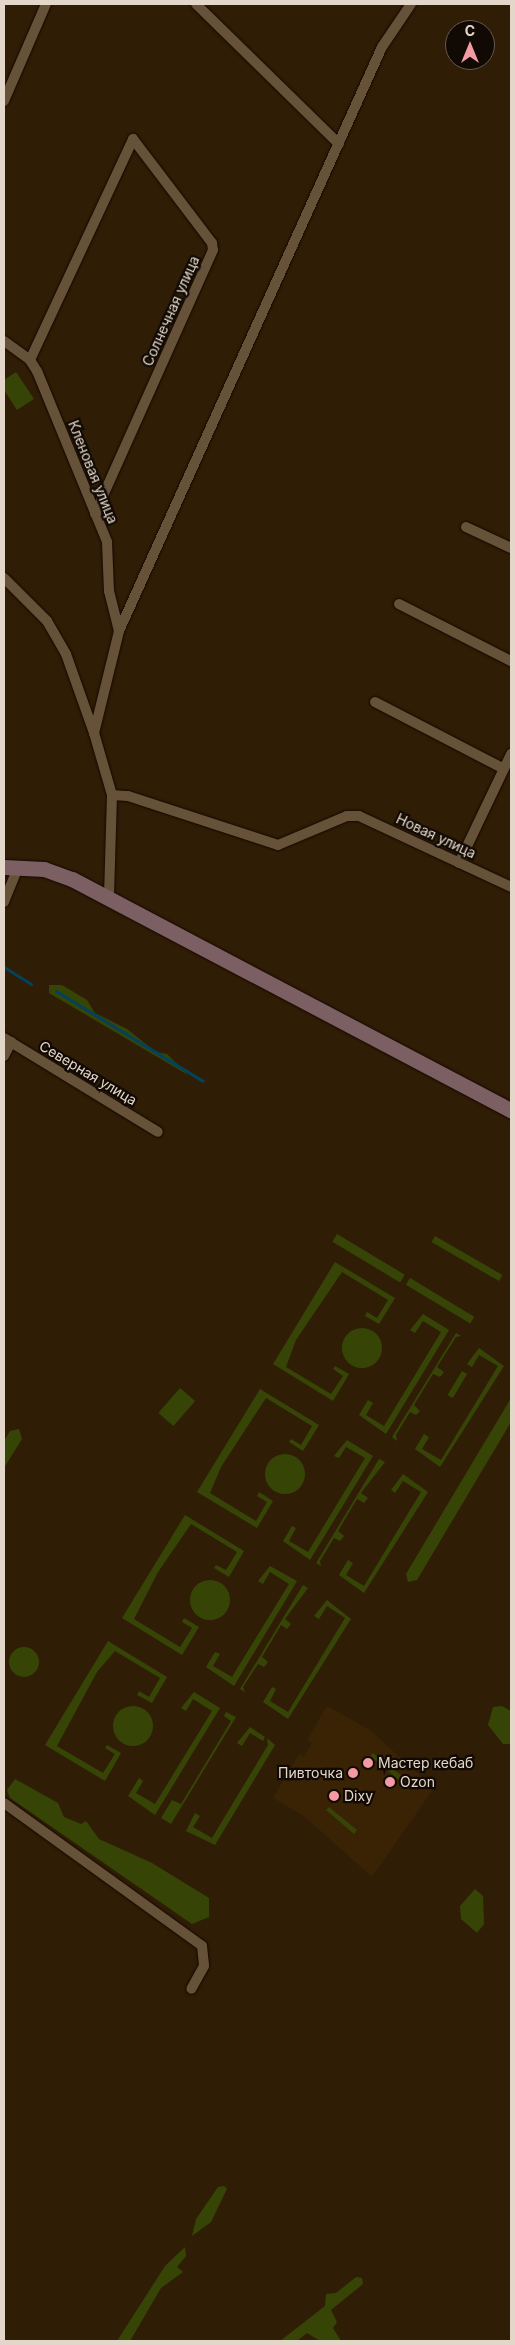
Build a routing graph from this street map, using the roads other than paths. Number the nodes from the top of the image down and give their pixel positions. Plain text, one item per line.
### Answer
1 (46, 4) edge
2 (196, 4) edge
3 (412, 4) edge
4 (4, 102) edge
5 (339, 144) junction
6 (4, 341) edge
7 (30, 360) junction
8 (95, 514) junction
9 (466, 527) dead end
10 (511, 548) edge
11 (4, 578) edge
12 (400, 604) dead end
13 (119, 631) junction
14 (511, 661) edge
15 (375, 702) dead end
16 (94, 733) junction
17 (511, 754) edge
18 (504, 769) junction
19 (112, 795) junction
20 (459, 862) junction
21 (11, 867) edge
22 (511, 887) edge
23 (109, 898) junction
24 (4, 902) edge
25 (8, 1040) edge
26 (4, 1056) edge
27 (511, 1110) edge
28 (158, 1132) dead end
29 (4, 1803) edge
30 (191, 1989) dead end

1 - 4 street
2 - 5 street
3 - 5 street
5 - 13 street
6 - 7 street
7 - 8 street, Кленовая улица
7 - 8 street, Солнечная улица
8 - 13 street, Кленовая улица
9 - 10 street
11 - 16 street
12 - 14 street
13 - 16 street
15 - 18 street
16 - 19 street
17 - 18 street
18 - 20 street
19 - 20 street, Новая улица
19 - 23 street
20 - 22 street, Новая улица
21 - 23 main road
21 - 24 street
23 - 27 main road
25 - 26 street
25 - 28 street, Северная улица
29 - 30 street

